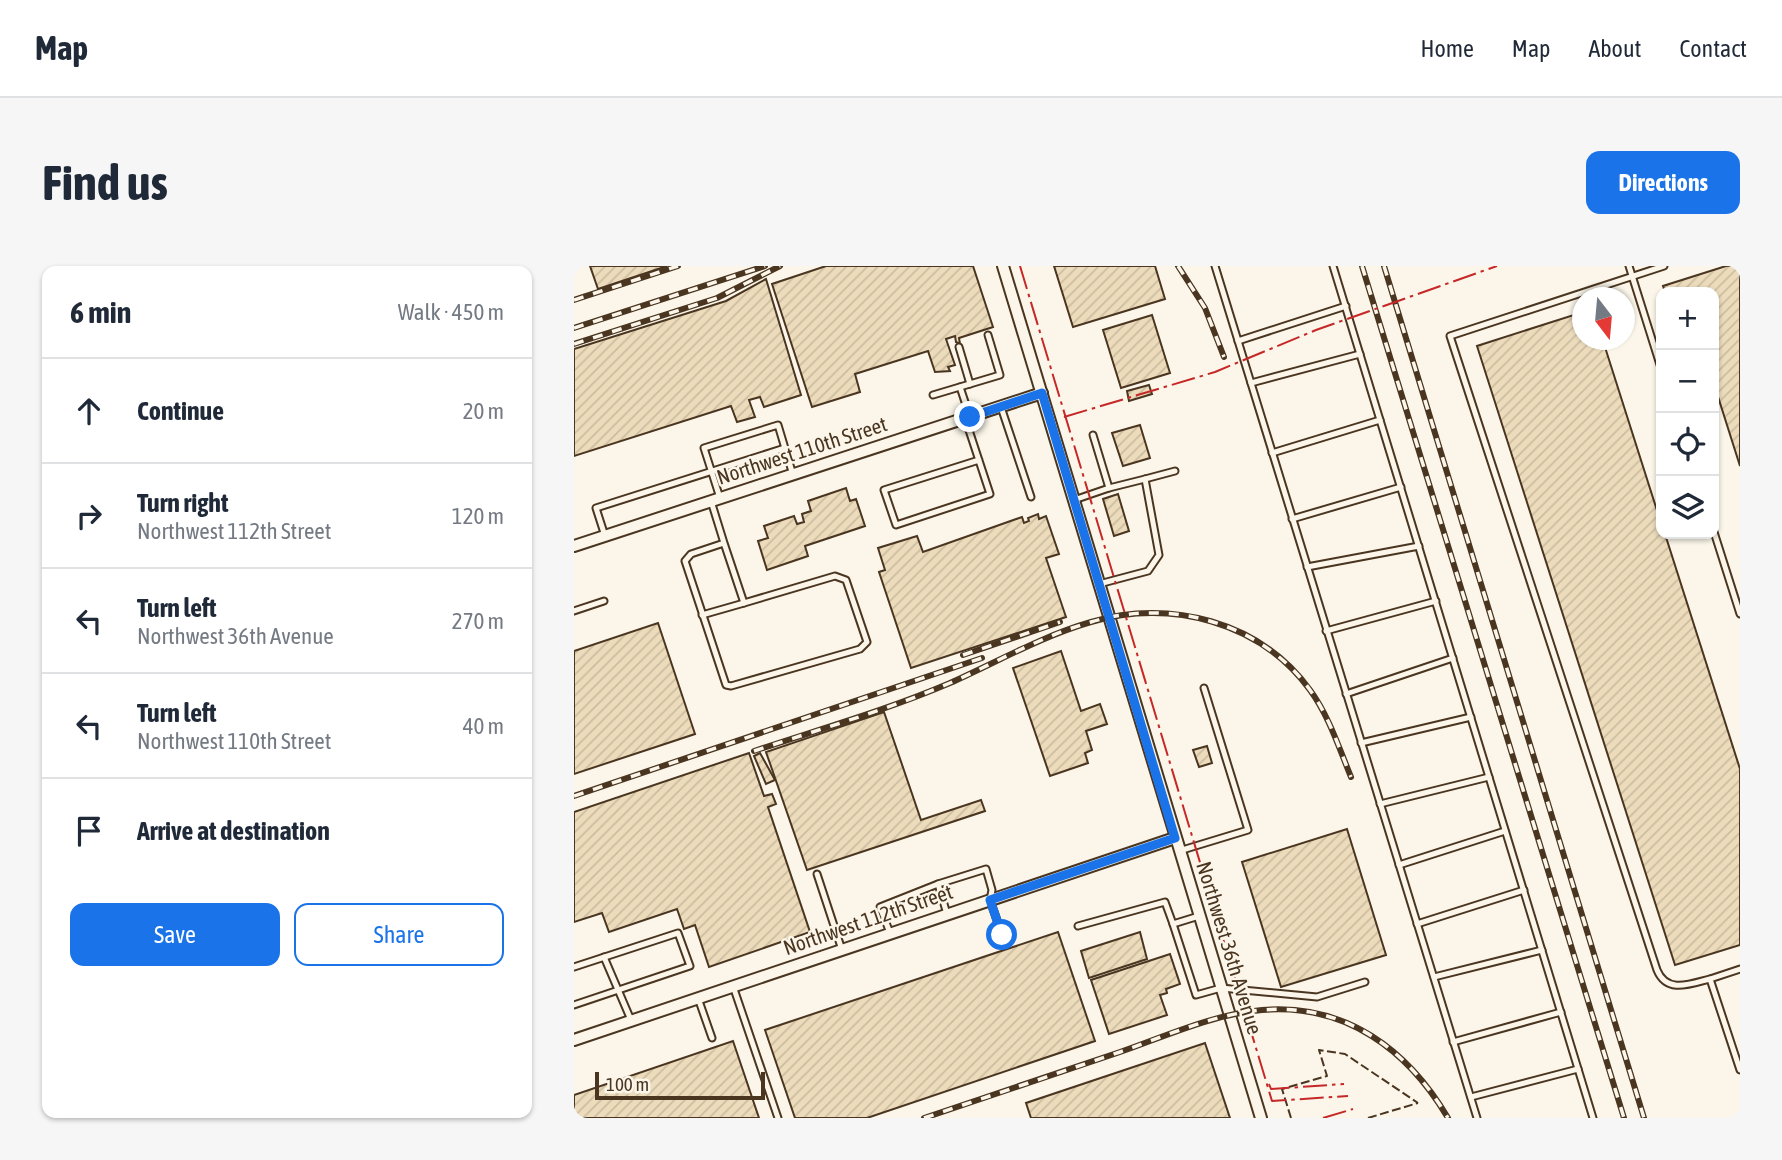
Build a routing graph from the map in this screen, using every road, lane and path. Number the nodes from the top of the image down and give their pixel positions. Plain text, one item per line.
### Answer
1 (1003, 266) edge
2 (1215, 266) edge
3 (1333, 266) edge
4 (1629, 266) edge
5 (1664, 266) edge
6 (1632, 276) junction
7 (1346, 306) junction
8 (988, 335) dead end
9 (1238, 341) junction
10 (958, 347) dead end
11 (1656, 352) edge
12 (1360, 354) junction
13 (1251, 383) junction
14 (970, 384) junction
15 (960, 387) junction
16 (1042, 393) junction
17 (933, 396) dead end
18 (1001, 407) junction
19 (968, 418) junction
20 (1380, 420) junction
21 (1093, 435) dead end
22 (785, 448) junction
23 (1272, 453) junction
24 (979, 460) junction
25 (1175, 471) dead end
26 (711, 472) junction
27 (793, 475) junction
28 (1144, 479) junction
29 (1401, 487) junction
30 (1110, 488) junction
31 (1031, 497) dead end
32 (715, 500) junction
33 (1074, 500) junction
34 (1292, 519) junction
35 (605, 536) junction
36 (1716, 539) edge
37 (724, 543) junction
38 (574, 546) edge
39 (1419, 546) junction
40 (1307, 567) junction
41 (1099, 584) junction
42 (604, 601) dead end
43 (1436, 601) junction
44 (744, 603) junction
45 (574, 611) edge
46 (1740, 614) edge
47 (702, 615) junction
48 (1326, 631) junction
49 (1453, 658) junction
50 (1204, 688) dead end
51 (1346, 694) junction
52 (1471, 717) junction
53 (1361, 743) junction
54 (1489, 777) junction
55 (1380, 804) junction
56 (1506, 831) junction
57 (1175, 838) junction
58 (1179, 851) junction
59 (1399, 865) junction
60 (817, 874) dead end
61 (938, 884) junction
62 (1524, 890) junction
63 (990, 900) junction
64 (947, 914) junction
65 (1199, 916) junction
66 (1173, 924) junction
67 (1417, 924) junction
68 (1078, 926) dead end
69 (890, 933) junction
70 (1002, 935) dead end
71 (842, 950) junction
72 (1542, 950) junction
73 (604, 957) junction
74 (574, 967) edge
75 (1740, 969) edge
76 (1434, 978) junction
77 (1710, 979) junction
78 (1365, 982) dead end
79 (733, 986) junction
80 (1221, 988) junction
81 (617, 990) junction
82 (698, 998) junction
83 (574, 1005) edge
84 (1561, 1012) junction
85 (631, 1020) junction
86 (712, 1038) dead end
87 (574, 1040) edge
88 (1454, 1042) junction
89 (1578, 1069) junction
90 (1740, 1070) edge
91 (1471, 1097) junction
92 (778, 1118) edge
93 (1261, 1118) edge
94 (1477, 1118) edge
95 (1593, 1118) edge

1 - 16 street, Northwest 36th Avenue
2 - 9 lane
3 - 7 lane
4 - 6 lane
5 - 6 lane
6 - 11 lane
6 - 77 lane
7 - 9 lane
7 - 12 lane
8 - 14 lane
9 - 13 lane
10 - 14 lane
12 - 13 lane
12 - 20 lane
13 - 23 lane
14 - 15 lane
15 - 17 lane
15 - 19 lane
16 - 18 street, Northwest 110th Street
16 - 33 street, Northwest 36th Avenue
18 - 19 street, Northwest 110th Street
18 - 31 lane
19 - 24 lane
19 - 27 street, Northwest 110th Street
20 - 23 lane
20 - 29 lane
21 - 30 lane
22 - 26 lane
22 - 26 lane
22 - 27 lane
23 - 34 lane
24 - 24 lane
25 - 28 lane
26 - 32 lane
26 - 35 lane
27 - 32 street, Northwest 110th Street
28 - 30 lane
28 - 41 lane
29 - 34 lane
29 - 39 lane
30 - 33 lane
32 - 35 street, Northwest 110th Street
32 - 37 lane
33 - 41 street, Northwest 36th Avenue
34 - 40 lane
35 - 38 street, Northwest 110th Street
36 - 46 lane
37 - 44 lane
37 - 47 lane
39 - 40 lane
39 - 43 lane
40 - 48 lane
41 - 57 street, Northwest 36th Avenue
42 - 45 lane
43 - 48 lane
43 - 49 lane
44 - 47 lane
44 - 47 lane
48 - 51 lane
49 - 51 lane
49 - 52 lane
50 - 58 lane
51 - 53 lane
52 - 53 lane
52 - 54 lane
53 - 55 lane
54 - 55 lane
54 - 56 lane
55 - 59 lane
56 - 59 lane
56 - 62 lane
57 - 58 street, Northwest 36th Avenue
57 - 63 street, Northwest 112th Street
58 - 65 street, Northwest 36th Avenue
59 - 67 lane
60 - 71 lane
61 - 63 lane
61 - 64 lane
61 - 69 lane
62 - 67 lane
62 - 72 lane
63 - 64 street, Northwest 112th Street
63 - 70 lane
64 - 69 street, Northwest 112th Street
65 - 66 lane
65 - 80 street, Northwest 36th Avenue
66 - 68 lane
66 - 80 lane
67 - 76 lane
69 - 71 street, Northwest 112th Street
71 - 79 street, Northwest 112th Street
72 - 76 lane
72 - 84 lane
73 - 74 lane
73 - 81 lane
73 - 81 lane
75 - 77 lane
76 - 88 lane
77 - 90 lane
78 - 80 lane
79 - 82 street, Northwest 112th Street
79 - 92 lane
80 - 93 street, Northwest 36th Avenue
81 - 83 lane
81 - 85 lane
82 - 85 street, Northwest 112th Street
82 - 86 lane
84 - 88 lane
84 - 89 lane
85 - 87 street, Northwest 112th Street
88 - 91 lane
89 - 91 lane
89 - 95 lane
91 - 94 lane

